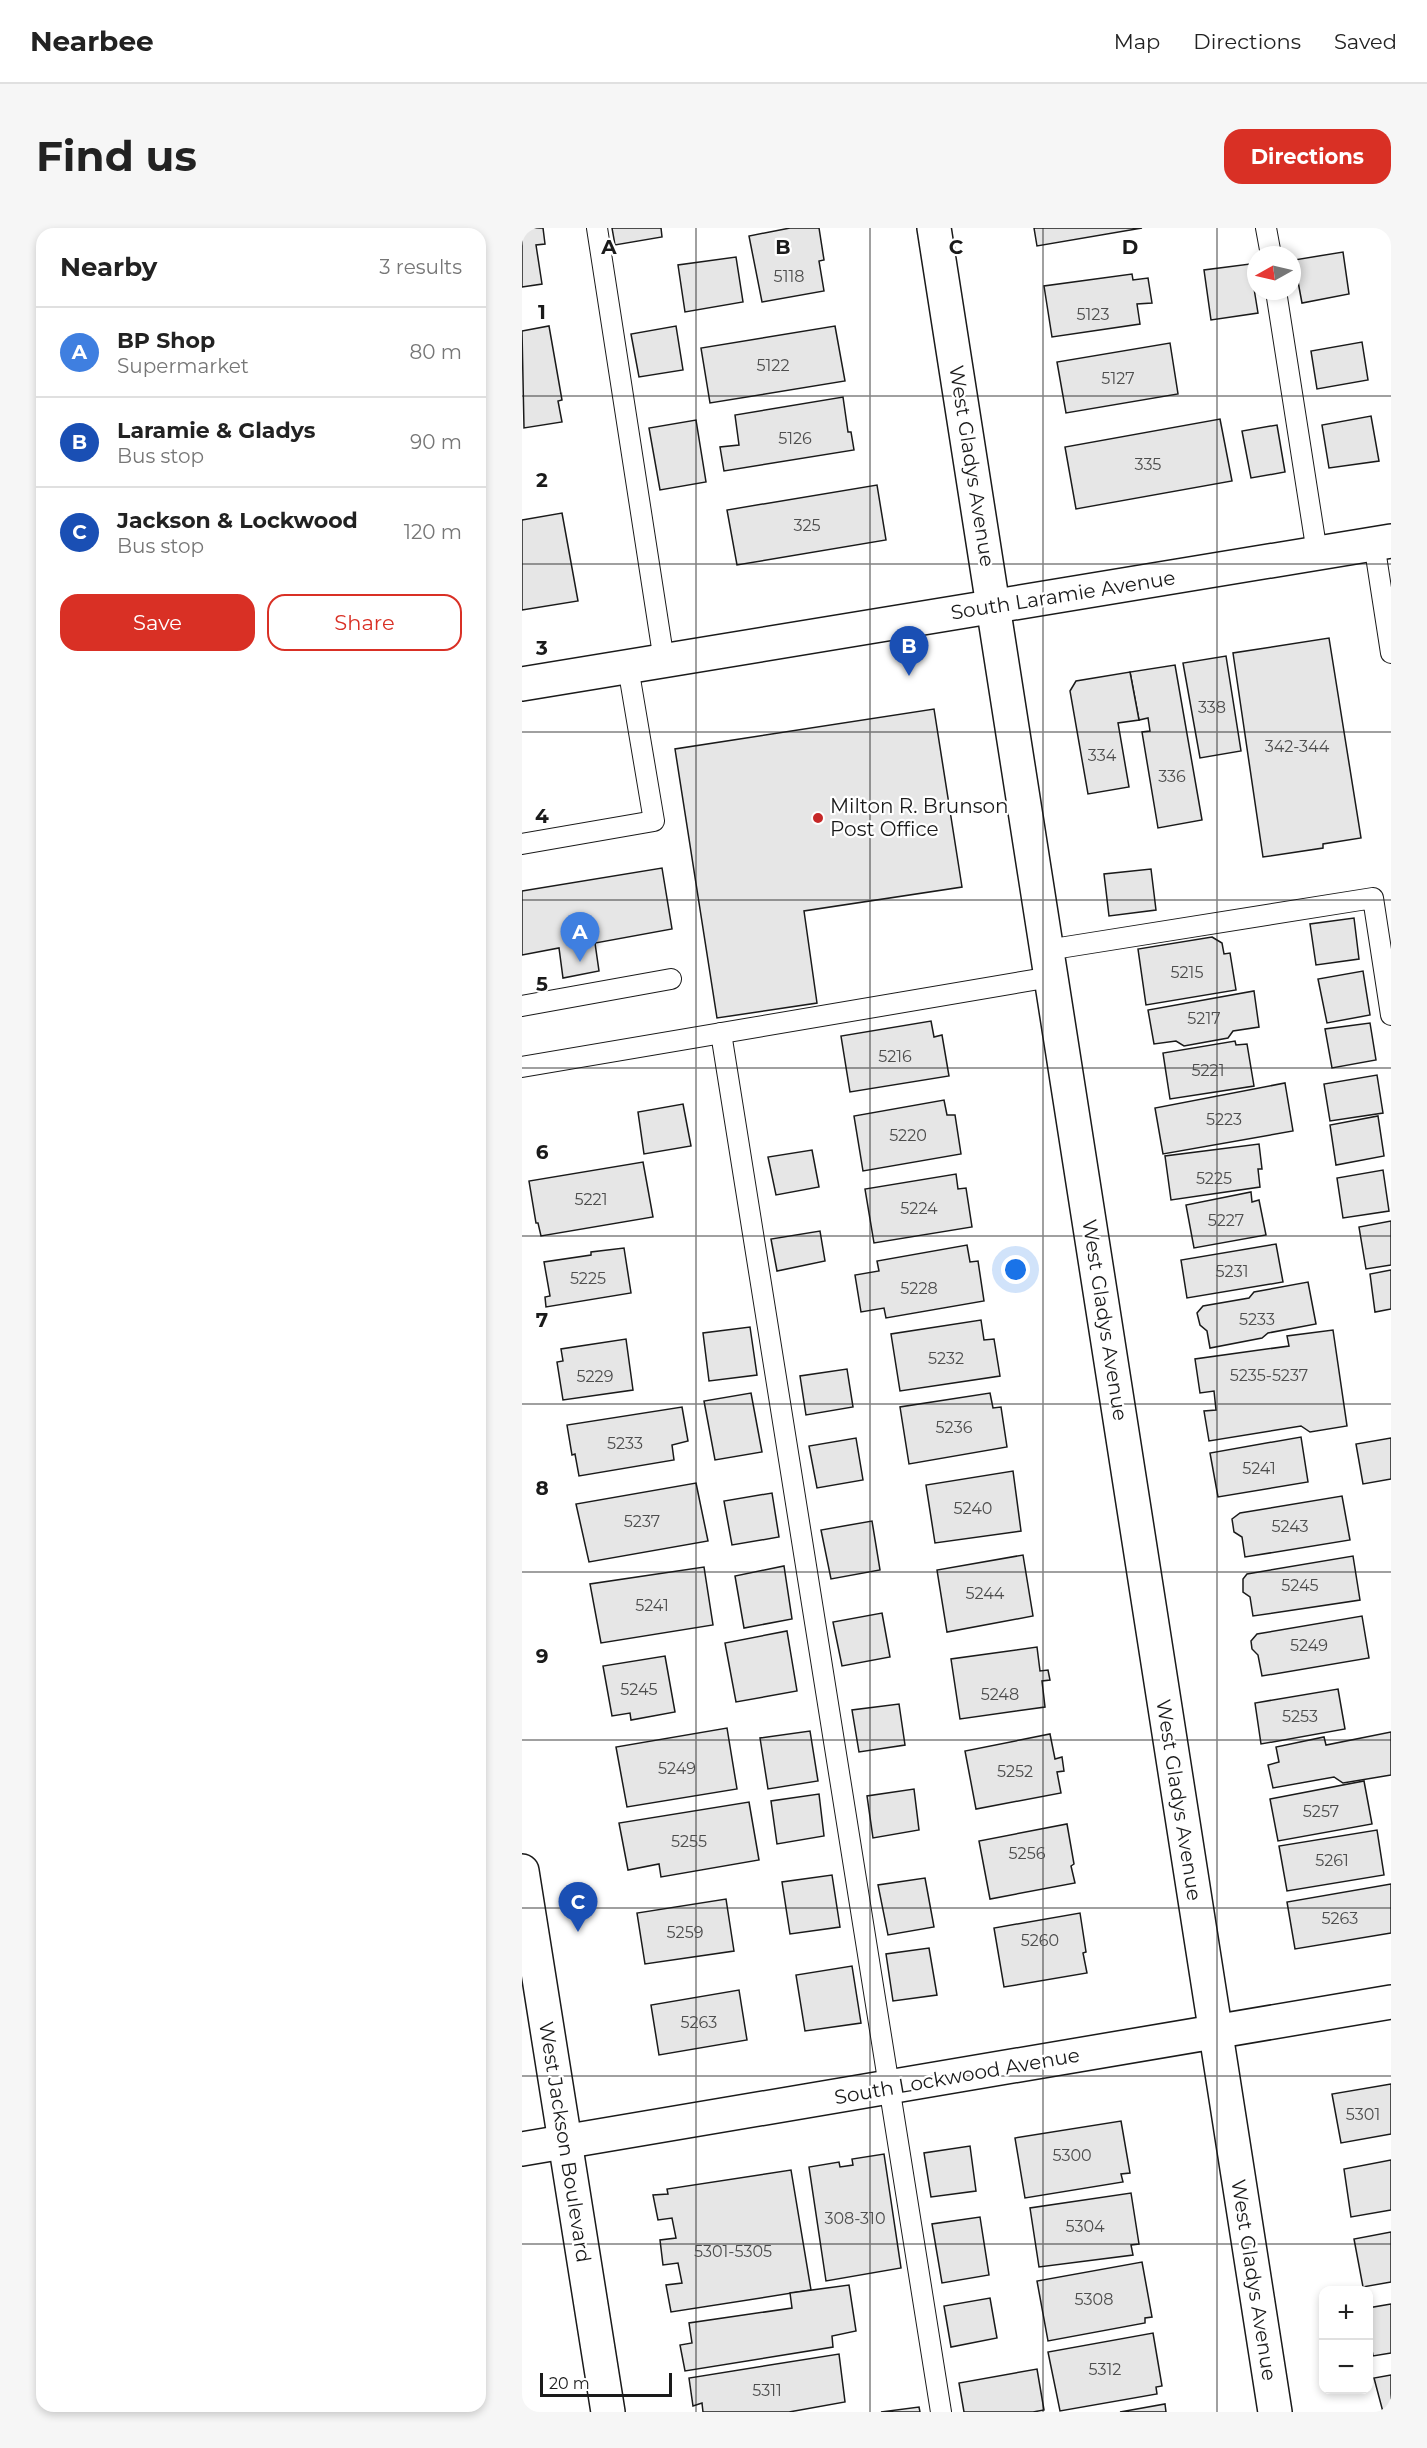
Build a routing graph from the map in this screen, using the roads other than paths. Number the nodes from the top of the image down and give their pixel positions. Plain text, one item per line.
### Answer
1 (597, 228) edge
2 (934, 228) edge
3 (1266, 228) edge
4 (1269, 246) edge
5 (1277, 300) edge
6 (1383, 542) edge
7 (1317, 553) junction
8 (994, 606) junction
9 (1391, 653) edge
10 (664, 661) junction
11 (628, 667) junction
12 (522, 684) edge
13 (522, 844) edge
14 (1049, 964) junction
15 (672, 980) dead end
16 (522, 1006) edge
17 (1391, 1015) edge
18 (721, 1033) junction
19 (522, 1067) edge
20 (522, 1871) edge
21 (1391, 2002) edge
22 (1215, 2032) junction
23 (888, 2088) junction
24 (565, 2142) junction
25 (522, 2149) edge
26 (608, 2412) edge
27 (941, 2412) edge
28 (1275, 2412) edge

1 - 10 lane
2 - 8 street, West Gladys Avenue
3 - 4 lane
5 - 7 lane
6 - 7 street, South Laramie Avenue
6 - 9 lane
7 - 8 street, South Laramie Avenue
8 - 10 street, South Laramie Avenue
8 - 14 street, West Gladys Avenue
10 - 11 street, South Laramie Avenue
11 - 12 street, South Laramie Avenue
11 - 13 lane
14 - 17 lane
14 - 18 lane
14 - 22 street, West Gladys Avenue
15 - 16 lane
18 - 19 lane
18 - 23 lane
20 - 24 street, West Jackson Boulevard
21 - 22 street, South Lockwood Avenue
22 - 23 street, South Lockwood Avenue
22 - 28 street, West Gladys Avenue
23 - 24 street, South Lockwood Avenue
23 - 27 lane
24 - 25 street, South Lockwood Avenue
24 - 26 street, West Jackson Boulevard

